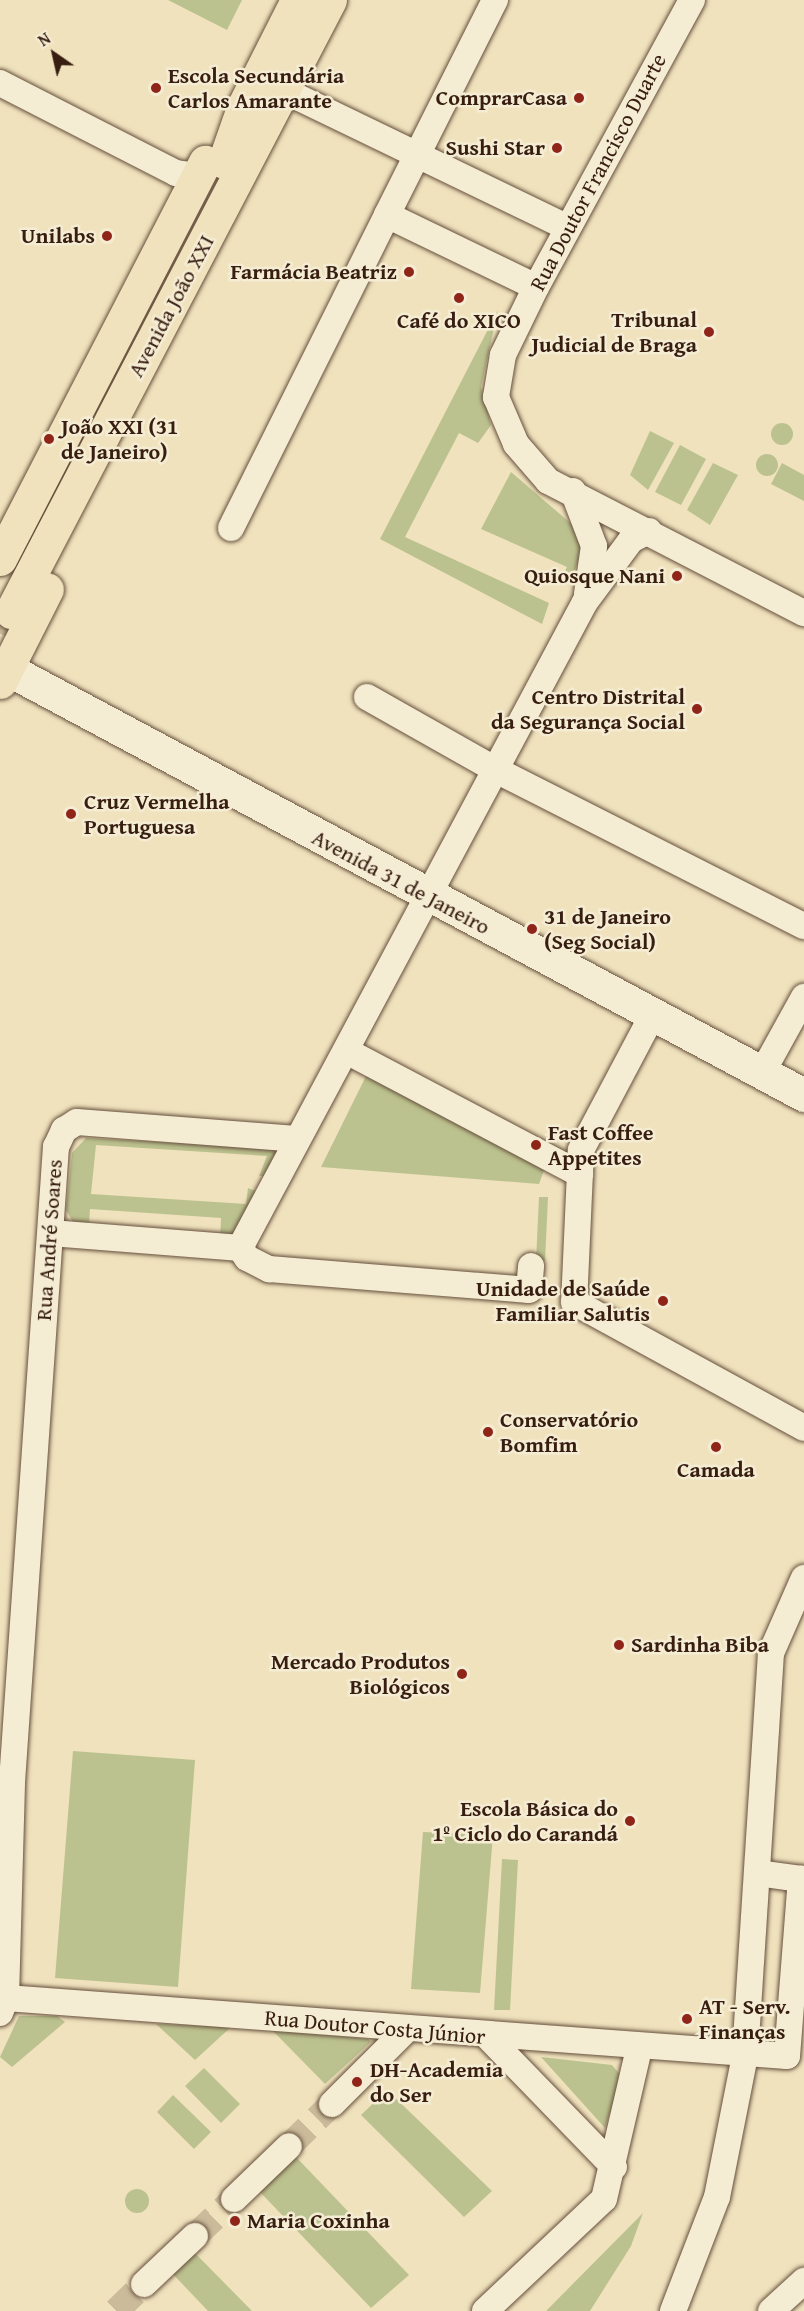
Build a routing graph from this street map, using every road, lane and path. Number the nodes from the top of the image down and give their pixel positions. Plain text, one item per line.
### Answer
1 (297, 0) edge
2 (330, 0) edge
3 (495, 0) edge
4 (692, 0) edge
5 (0, 83) edge
6 (285, 92) junction
7 (264, 136) junction
8 (416, 157) junction
9 (211, 165) junction
10 (387, 215) junction
11 (568, 228) junction
12 (536, 287) junction
13 (573, 491) junction
14 (231, 528) dead end
15 (649, 531) junction
16 (0, 559) edge
17 (585, 602) junction
18 (5, 607) edge
19 (804, 613) edge
20 (2, 672) edge
21 (367, 697) dead end
22 (496, 770) junction
23 (429, 898) junction
24 (804, 927) edge
25 (804, 997) edge
26 (367, 1010) junction
27 (652, 1016) junction
28 (358, 1057) junction
29 (762, 1073) junction
30 (322, 1092) junction
31 (804, 1095) edge
32 (296, 1138) junction
33 (580, 1174) junction
34 (51, 1233) junction
35 (240, 1248) junction
36 (531, 1266) dead end
37 (804, 1428) edge
38 (804, 1578) edge
39 (5, 1861) edge
40 (758, 1873) junction
41 (3, 2005) edge
42 (407, 2030) junction
43 (488, 2037) junction
44 (639, 2048) junction
45 (745, 2055) junction
46 (332, 2104) tunnel mouth
47 (289, 2146) tunnel mouth
48 (614, 2167) junction
49 (234, 2199) tunnel mouth
50 (195, 2236) tunnel mouth
51 (804, 2281) edge
52 (144, 2284) tunnel mouth
53 (485, 2311) edge
54 (673, 2311) edge
55 (771, 2311) edge

1 - 9 main road
2 - 6 main road, Avenida João XXI
3 - 8 street
4 - 11 street, Rua Doutor Francisco Duarte
5 - 9 street
6 - 7 main road, Avenida João XXI
6 - 8 street
7 - 18 main road, Avenida João XXI
7 - 20 main road
8 - 10 street
8 - 11 street
9 - 16 main road
9 - 18 main road
10 - 12 street
10 - 14 street
11 - 12 street, Rua Doutor Francisco Duarte
12 - 13 street, Rua Doutor Francisco Duarte
13 - 15 street, Rua Doutor Francisco Duarte
13 - 17 street
15 - 17 street
15 - 19 street, Rua Doutor Francisco Duarte
17 - 22 street
20 - 23 main road, Avenida 31 de Janeiro
21 - 22 street
22 - 23 street
22 - 24 street
23 - 26 street
23 - 27 main road, Avenida 31 de Janeiro
25 - 29 street
26 - 28 street
26 - 30 street
27 - 29 main road, Avenida 31 de Janeiro
27 - 33 street
28 - 30 street
28 - 33 street
29 - 31 main road, Avenida 31 de Janeiro
30 - 32 street
32 - 34 street, Rua André Soares
32 - 35 street
33 - 37 street
34 - 35 street
34 - 39 street, Rua André Soares
35 - 36 street
38 - 40 street
39 - 41 street, Rua André Soares
40 - 45 street
40 - 45 street, Rua Doutor Costa Júnior
41 - 42 street, Rua Doutor Costa Júnior
42 - 43 street, Rua Doutor Costa Júnior
42 - 46 street
43 - 44 street, Rua Doutor Costa Júnior
43 - 48 street
44 - 45 street, Rua Doutor Costa Júnior
44 - 48 street
45 - 54 street
47 - 49 street
48 - 53 street
50 - 52 street
51 - 55 street

